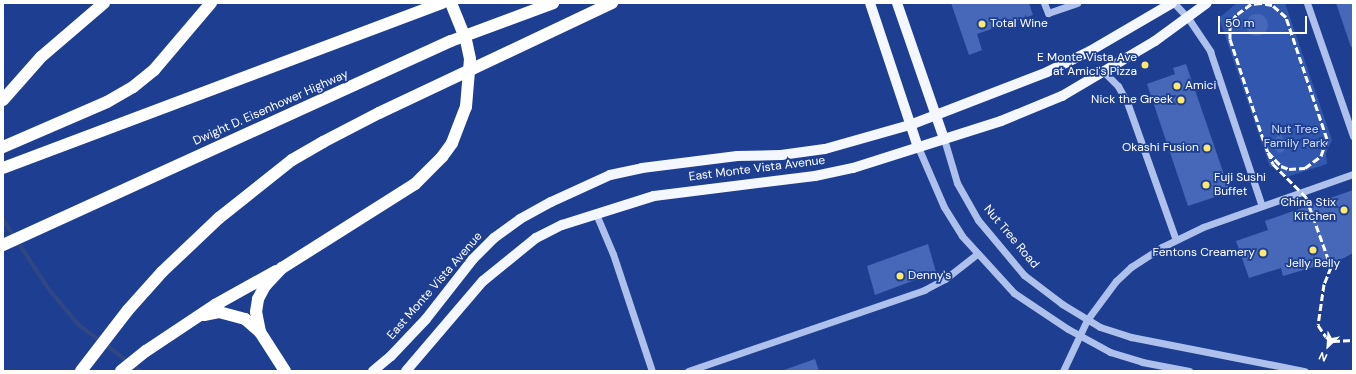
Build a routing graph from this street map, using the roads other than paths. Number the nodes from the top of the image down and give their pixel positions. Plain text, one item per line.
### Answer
1 (104, 3) edge
2 (211, 3) edge
3 (442, 3) edge
4 (451, 3) edge
5 (553, 3) edge
6 (612, 3) edge
7 (870, 3) edge
8 (897, 3) edge
9 (1044, 3) edge
10 (1077, 3) edge
11 (1173, 3) edge
12 (1207, 3) edge
13 (1308, 3) edge
14 (1188, 18) junction
15 (1104, 72) junction
16 (3, 100) edge
17 (937, 116) junction
18 (910, 125) junction
19 (1353, 136) edge
20 (944, 139) junction
21 (3, 147) edge
22 (918, 147) junction
23 (3, 168) edge
24 (1353, 174) edge
25 (1262, 206) junction
26 (596, 214) junction
27 (1176, 240) junction
28 (4, 244) edge
29 (977, 254) junction
30 (282, 268) junction
31 (203, 316) junction
32 (1087, 320) junction
33 (260, 332) junction
34 (1079, 335) junction
35 (127, 365) edge
36 (81, 371) edge
37 (285, 371) edge
38 (373, 371) edge
39 (406, 371) edge
40 (652, 371) edge
41 (688, 371) edge
42 (1063, 371) edge
43 (1189, 371) edge
44 (1305, 371) edge

1 - 16 highway
2 - 21 highway
3 - 23 highway
4 - 30 highway, bridge
5 - 28 highway, Dwight D. Eisenhower Highway
6 - 36 highway
7 - 18 main road
8 - 17 main road, Nut Tree Road
9 - 10 street
11 - 14 street
11 - 17 main road, East Monte Vista Avenue
12 - 14 main road, East Monte Vista Avenue
13 - 19 street
14 - 15 main road, East Monte Vista Avenue
14 - 25 street
15 - 20 main road, East Monte Vista Avenue
15 - 27 street
17 - 18 main road, East Monte Vista Avenue
17 - 20 main road, Nut Tree Road
18 - 22 main road
18 - 38 main road, East Monte Vista Avenue
20 - 22 main road, East Monte Vista Avenue
20 - 32 street, Nut Tree Road
22 - 26 main road, East Monte Vista Avenue
22 - 29 street
24 - 25 street
25 - 27 street
26 - 39 main road, East Monte Vista Avenue
26 - 40 street
27 - 32 street
29 - 34 street
29 - 41 street
30 - 31 highway
30 - 33 highway
31 - 33 highway
31 - 35 highway
32 - 34 street
32 - 44 street, Nut Tree Road
33 - 37 highway
34 - 42 street
34 - 43 street

